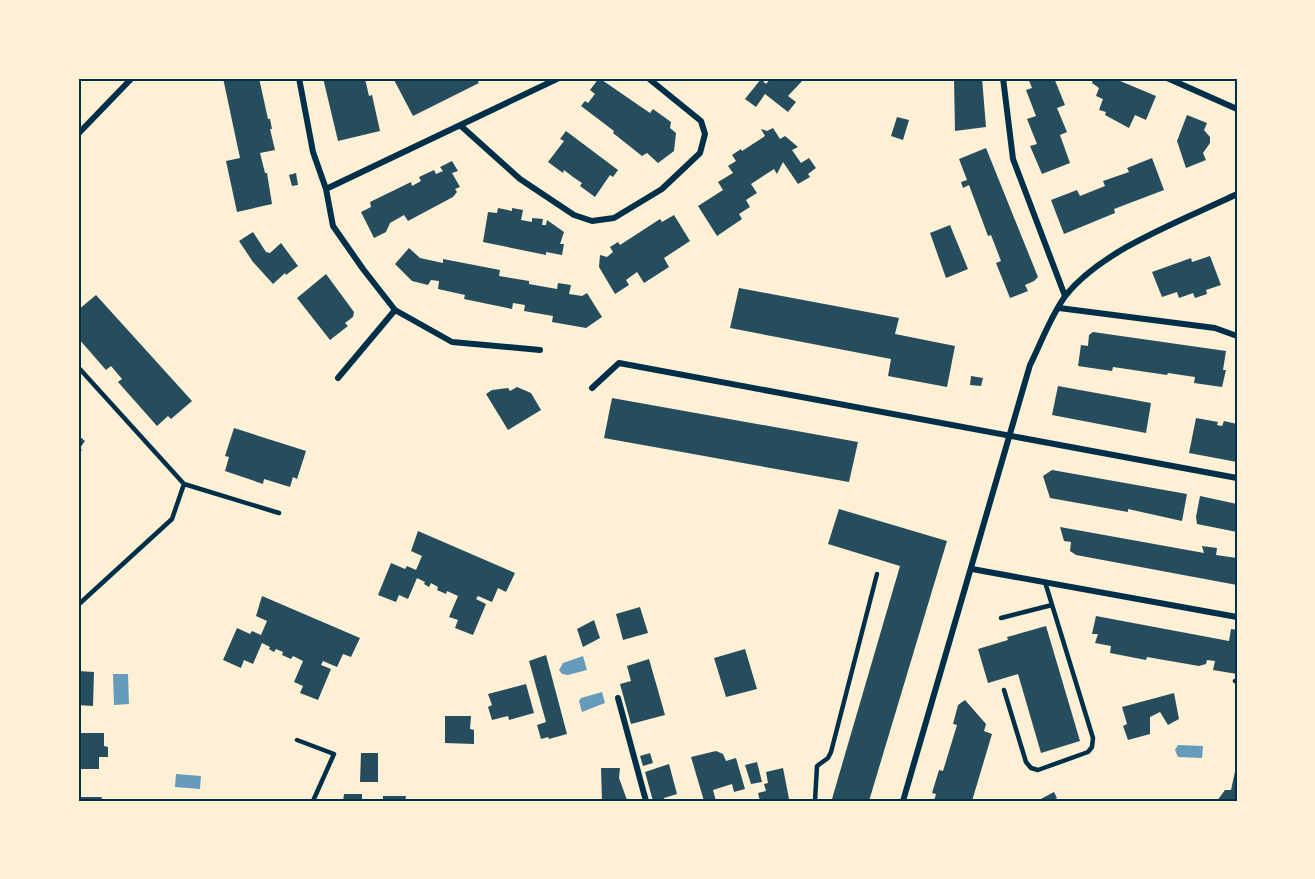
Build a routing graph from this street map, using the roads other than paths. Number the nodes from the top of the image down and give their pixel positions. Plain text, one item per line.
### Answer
1 (132, 78) edge
2 (299, 78) edge
3 (559, 78) edge
4 (648, 78) edge
5 (1003, 78) edge
6 (1167, 78) edge
7 (1237, 107) edge
8 (461, 126) junction
9 (78, 134) edge
10 (326, 189) junction
11 (1237, 194) edge
12 (1065, 296) junction
13 (1059, 308) junction
14 (394, 310) junction
15 (1237, 336) edge
16 (540, 350) dead end
17 (78, 367) edge
18 (338, 378) dead end
19 (592, 388) dead end
20 (1010, 436) junction
21 (1237, 478) edge
22 (184, 484) junction
23 (279, 513) dead end
24 (972, 569) junction
25 (877, 574) dead end
26 (1045, 582) junction
27 (78, 605) edge
28 (1052, 605) junction
29 (1237, 617) edge
30 (1001, 618) dead end
31 (1004, 690) dead end
32 (618, 699) dead end
33 (297, 740) dead end
34 (313, 801) edge
35 (646, 801) edge
36 (815, 801) edge
37 (903, 801) edge

1 - 9 street
2 - 10 street
3 - 8 street
4 - 8 street
5 - 12 street
6 - 7 street
8 - 10 street
10 - 14 street
11 - 12 street
12 - 13 street
13 - 15 street
13 - 20 street
14 - 16 street
14 - 18 street
17 - 22 lane
19 - 20 street
20 - 21 street
20 - 24 street
22 - 23 lane
22 - 27 lane
24 - 26 street
24 - 37 street
25 - 36 lane
26 - 28 lane
26 - 29 street
28 - 30 lane
28 - 31 lane
32 - 35 street
33 - 34 lane

